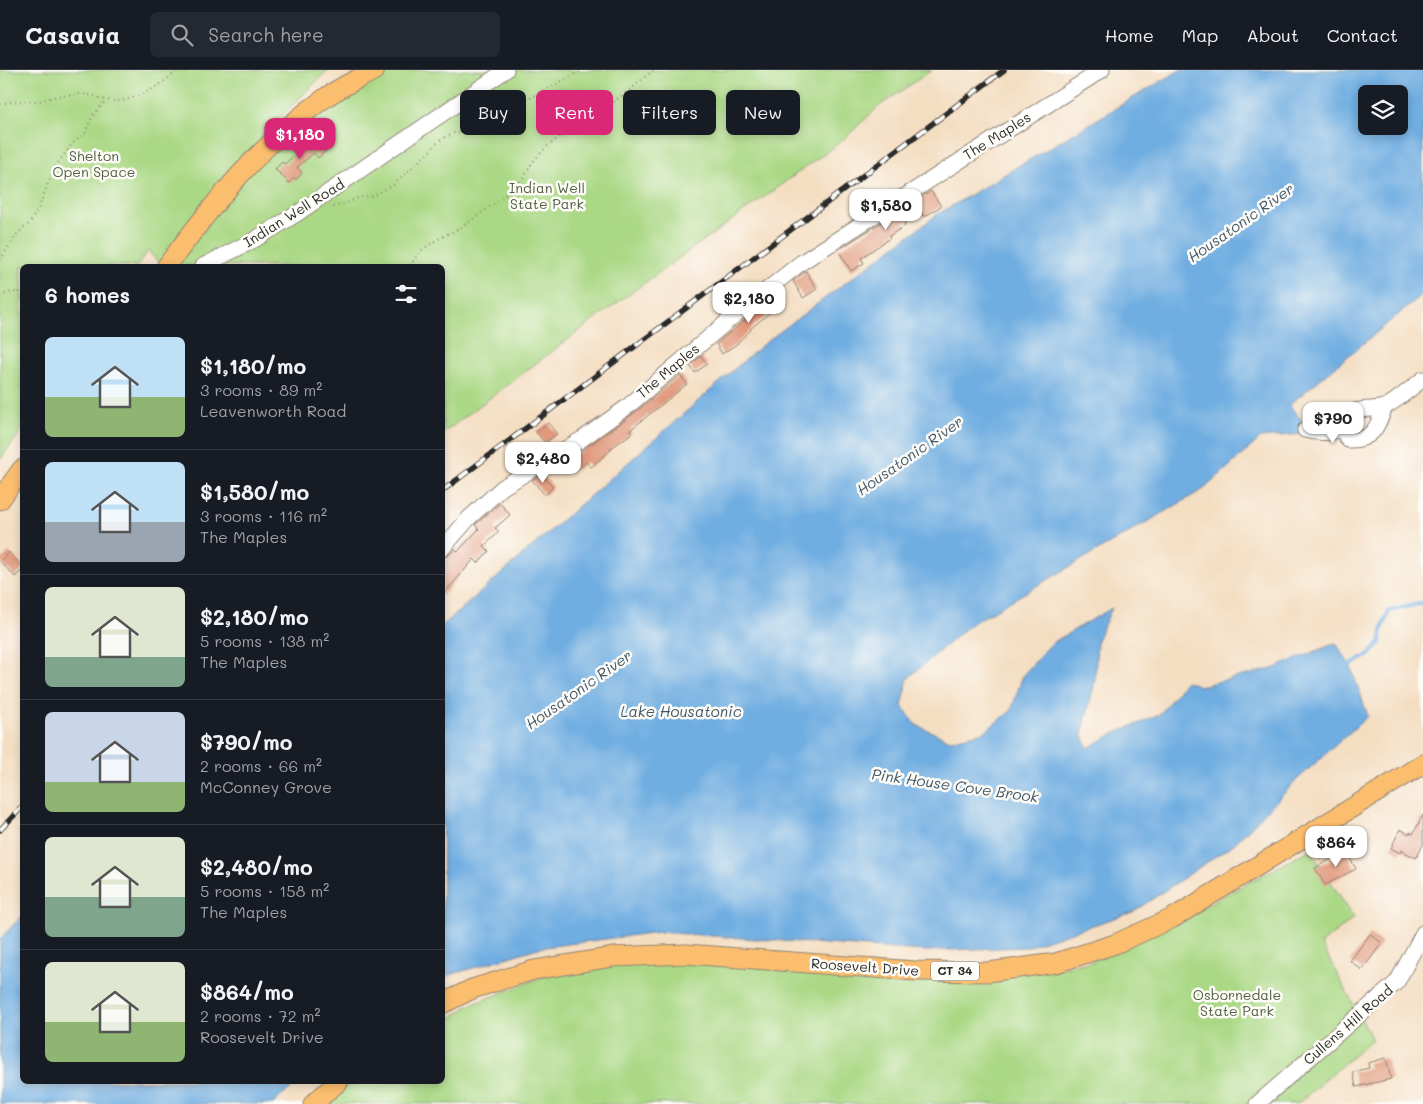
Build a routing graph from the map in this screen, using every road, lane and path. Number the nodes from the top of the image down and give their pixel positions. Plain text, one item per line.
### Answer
1 (177, 70) edge
2 (375, 70) edge
3 (506, 70) edge
4 (583, 70) edge
5 (653, 70) edge
6 (1102, 70) edge
7 (106, 100) junction
8 (0, 104) edge
9 (329, 207) dead end
10 (0, 260) edge
11 (171, 264) edge
12 (207, 264) edge
13 (411, 264) edge
14 (20, 292) edge
15 (0, 296) edge
16 (1423, 379) edge
17 (1385, 407) junction
18 (1342, 429) junction
19 (1305, 430) dead end
20 (20, 472) edge
21 (3, 495) edge
22 (445, 546) edge
23 (1423, 764) edge
24 (1423, 933) edge
25 (445, 1002) edge
26 (336, 1084) edge
27 (313, 1104) edge
28 (1258, 1104) edge

1 - 7 path
2 - 11 main road
3 - 12 street, Indian Well Road
4 - 9 path
5 - 13 path
6 - 22 street, The Maples
7 - 8 path
7 - 10 path
14 - 15 path
16 - 17 street
17 - 18 street
17 - 18 street
18 - 19 street
20 - 21 main road
23 - 25 main road, Roosevelt Drive / CT 34
24 - 28 street, Cullens Hill Road
26 - 27 main road

